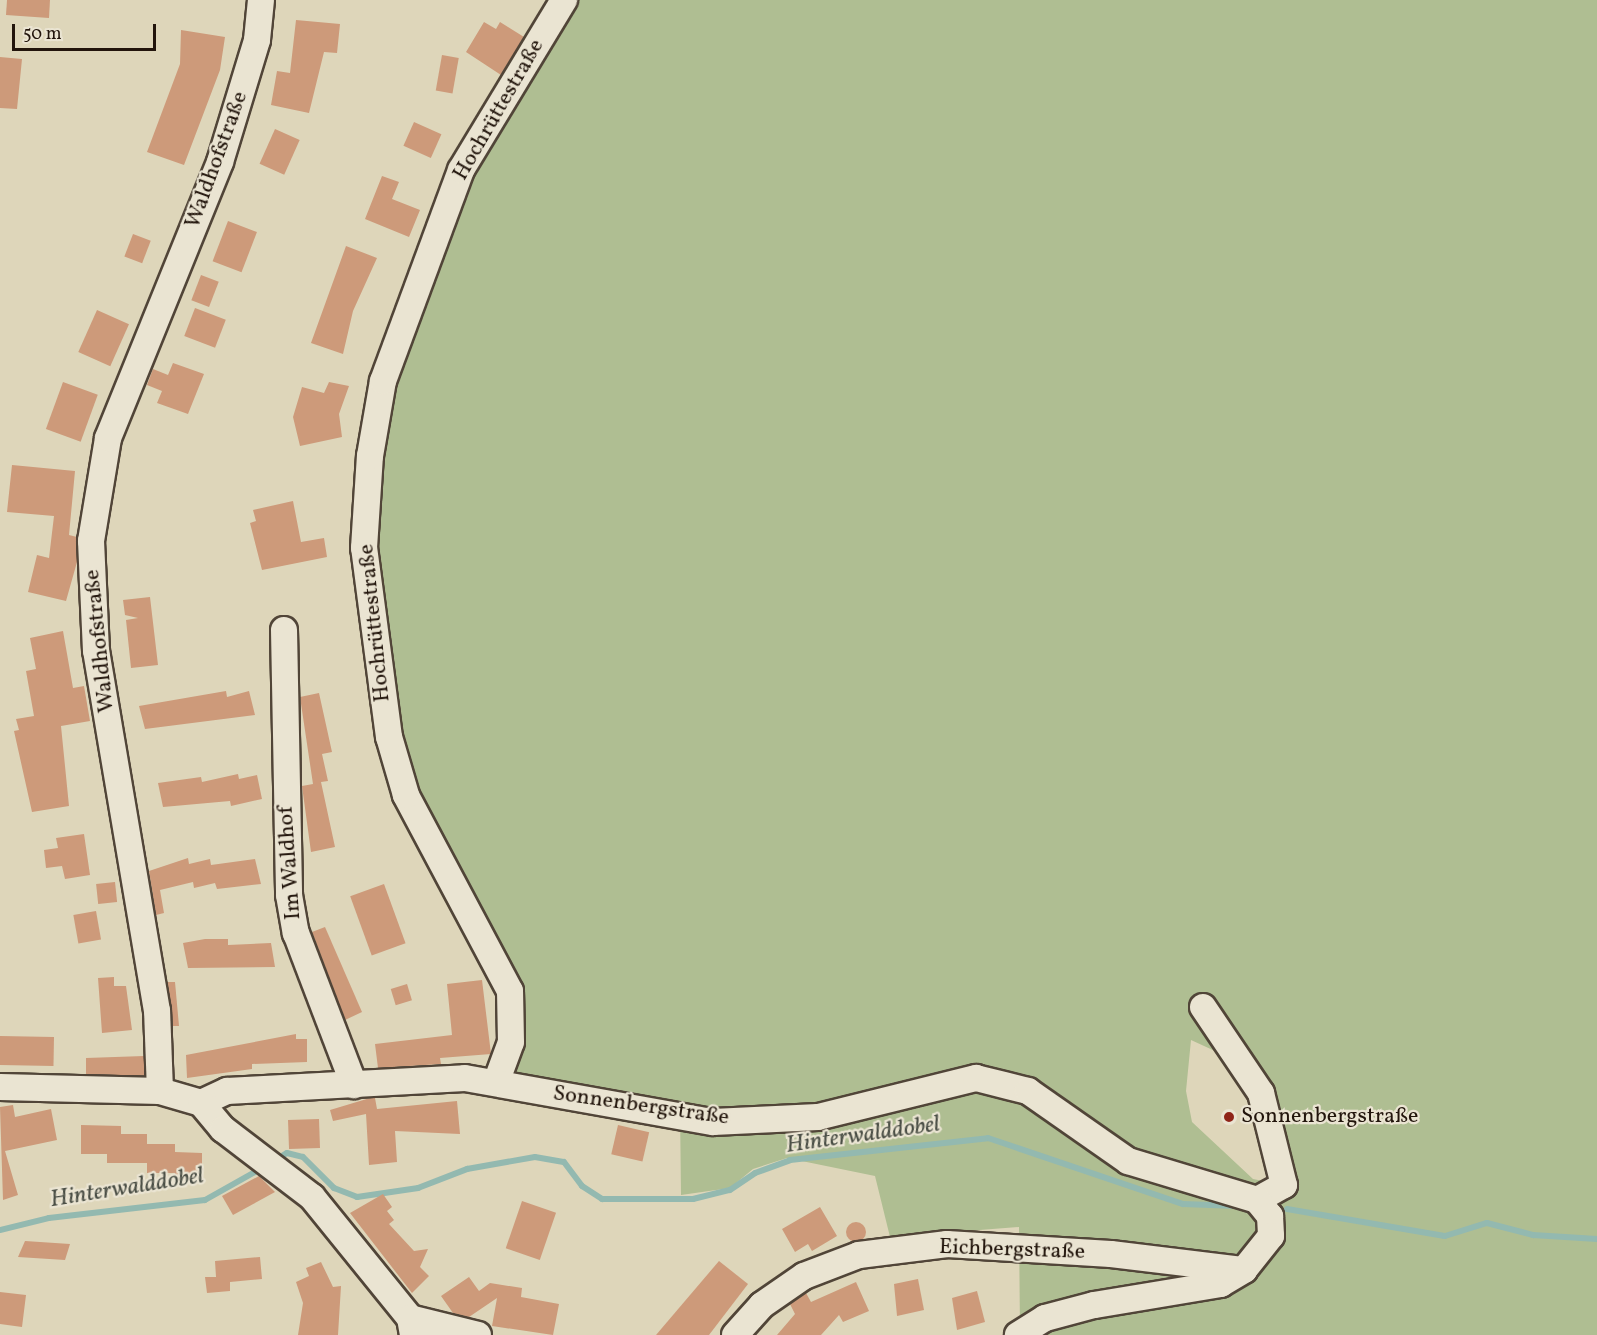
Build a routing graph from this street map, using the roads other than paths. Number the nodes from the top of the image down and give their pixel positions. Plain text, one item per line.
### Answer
1 (261, 0) edge
2 (564, 0) edge
3 (284, 630) dead end
4 (1203, 1007) dead end
5 (497, 1080) junction
6 (354, 1085) junction
7 (0, 1087) edge
8 (160, 1091) junction
9 (201, 1103) junction
10 (1257, 1200) junction
11 (1244, 1270) junction
12 (412, 1326) edge
13 (478, 1335) edge
14 (735, 1335) edge
15 (1018, 1335) edge

1 - 8 street, Waldhofstraße
2 - 5 street, Hochrüttestraße
3 - 6 street, Im Waldhof
4 - 10 street
5 - 6 street, Sonnenbergstraße
5 - 10 street, Sonnenbergstraße
6 - 9 street, Sonnenbergstraße
7 - 8 street
8 - 9 street
9 - 12 street
10 - 11 street
11 - 14 street, Eichbergstraße
11 - 15 street
12 - 13 street

